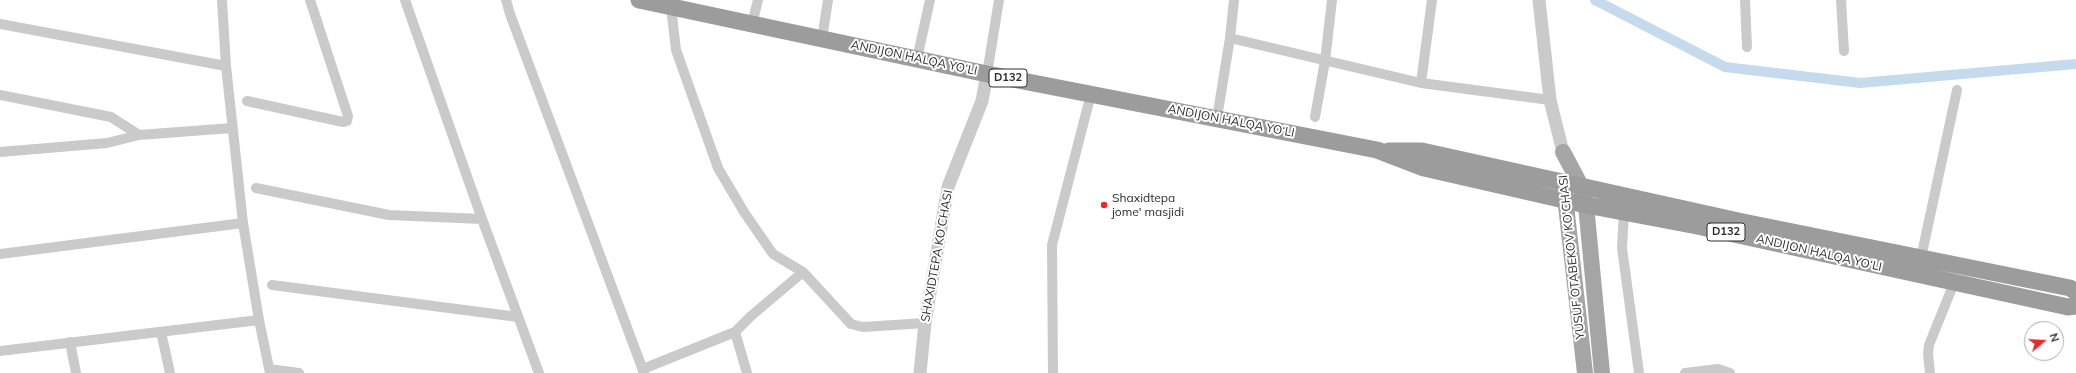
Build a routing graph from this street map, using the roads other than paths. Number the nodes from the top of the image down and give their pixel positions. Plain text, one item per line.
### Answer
1 (222, 0) edge
2 (310, 0) edge
3 (405, 0) edge
4 (506, 0) edge
5 (639, 0) edge
6 (758, 0) edge
7 (828, 0) edge
8 (930, 0) edge
9 (999, 0) edge
10 (1234, 0) edge
11 (1332, 0) edge
12 (1432, 0) edge
13 (1539, 0) edge
14 (1745, 0) edge
15 (1841, 0) edge
16 (670, 7) junction
17 (0, 24) edge
18 (752, 24) junction
19 (1230, 38) junction
20 (822, 39) junction
21 (1747, 47) dead end
22 (1844, 51) dead end
23 (917, 59) junction
24 (1325, 61) junction
25 (226, 66) junction
26 (987, 74) junction
27 (1421, 83) junction
28 (1957, 90) dead end
29 (1091, 94) junction
30 (0, 95) edge
31 (1550, 100) junction
32 (247, 102) dead end
33 (1315, 117) dead end
34 (1217, 118) junction
35 (232, 128) junction
36 (140, 135) junction
37 (1377, 150) junction
38 (0, 152) edge
39 (1563, 152) junction
40 (1563, 182) junction
41 (1581, 186) junction
42 (256, 188) dead end
43 (1565, 200) junction
44 (1586, 205) junction
45 (1624, 211) junction
46 (482, 219) junction
47 (243, 223) junction
48 (0, 254) edge
49 (1921, 258) junction
50 (803, 272) junction
51 (1954, 283) junction
52 (272, 285) dead end
53 (2076, 292) edge
54 (2076, 306) edge
55 (518, 317) junction
56 (259, 320) junction
57 (925, 323) junction
58 (161, 332) junction
59 (735, 332) junction
60 (70, 342) junction
61 (0, 351) edge
62 (270, 371) edge
63 (643, 371) edge
64 (76, 373) edge
65 (170, 373) edge
66 (299, 373) edge
67 (540, 373) edge
68 (747, 373) edge
69 (920, 373) edge
70 (1053, 373) edge
71 (1585, 373) edge
72 (1602, 373) edge
73 (1638, 373) edge
74 (1685, 373) edge
75 (1730, 373) edge
76 (1930, 373) edge

1 - 25 street
2 - 32 street
3 - 46 street
4 - 63 street
5 - 16 highway, ANDIJON HALQA YO‘LI / D132
6 - 18 street
7 - 20 street
8 - 23 street
9 - 26 street
10 - 19 street
11 - 24 street
12 - 27 street
13 - 31 street
14 - 21 street
15 - 22 street
16 - 18 highway, ANDIJON HALQA YO‘LI / D132
16 - 50 street
17 - 25 street
18 - 20 highway, ANDIJON HALQA YO‘LI / D132
19 - 24 street
19 - 34 street
20 - 23 highway, ANDIJON HALQA YO‘LI / D132
23 - 26 highway, ANDIJON HALQA YO‘LI / D132
24 - 27 street
24 - 33 street
25 - 35 street
26 - 29 highway, ANDIJON HALQA YO‘LI / D132
26 - 57 street, SHAXIDTEPA KO'CHASI
27 - 31 street
28 - 49 street
29 - 34 highway, ANDIJON HALQA YO‘LI / D132
29 - 70 street
30 - 36 street
31 - 39 street
34 - 37 highway, ANDIJON HALQA YO‘LI / D132
35 - 36 street
35 - 47 street
36 - 38 street
37 - 40 highway, ANDIJON HALQA YO‘LI / D132
37 - 43 highway, ANDIJON HALQA YO‘LI / D132
39 - 40 main road, YUSUF OTABEKOV KO'CHASI
39 - 41 main road, YUSUF OTABEKOV KO'CHASI
40 - 41 highway, ANDIJON HALQA YO‘LI / D132
40 - 43 main road, YUSUF OTABEKOV KO'CHASI
41 - 44 main road, YUSUF OTABEKOV KO'CHASI
41 - 49 highway, ANDIJON HALQA YO‘LI / D132
42 - 46 street
43 - 44 highway, ANDIJON HALQA YO‘LI / D132
43 - 71 main road, YUSUF OTABEKOV KO'CHASI
44 - 45 highway, ANDIJON HALQA YO‘LI / D132
44 - 72 main road, YUSUF OTABEKOV KO'CHASI
45 - 51 highway, ANDIJON HALQA YO‘LI / D132
45 - 73 street
46 - 55 street
47 - 48 street
47 - 56 street
49 - 53 highway, ANDIJON HALQA YO‘LI / D132
50 - 57 street
50 - 59 street
51 - 54 highway, ANDIJON HALQA YO‘LI / D132
51 - 76 street
52 - 55 street
55 - 67 street
56 - 58 street
56 - 62 street
57 - 69 street, SHAXIDTEPA KO'CHASI
58 - 60 street
58 - 65 street
59 - 63 street
59 - 68 street
60 - 61 street
60 - 64 street
62 - 66 street
74 - 75 street

